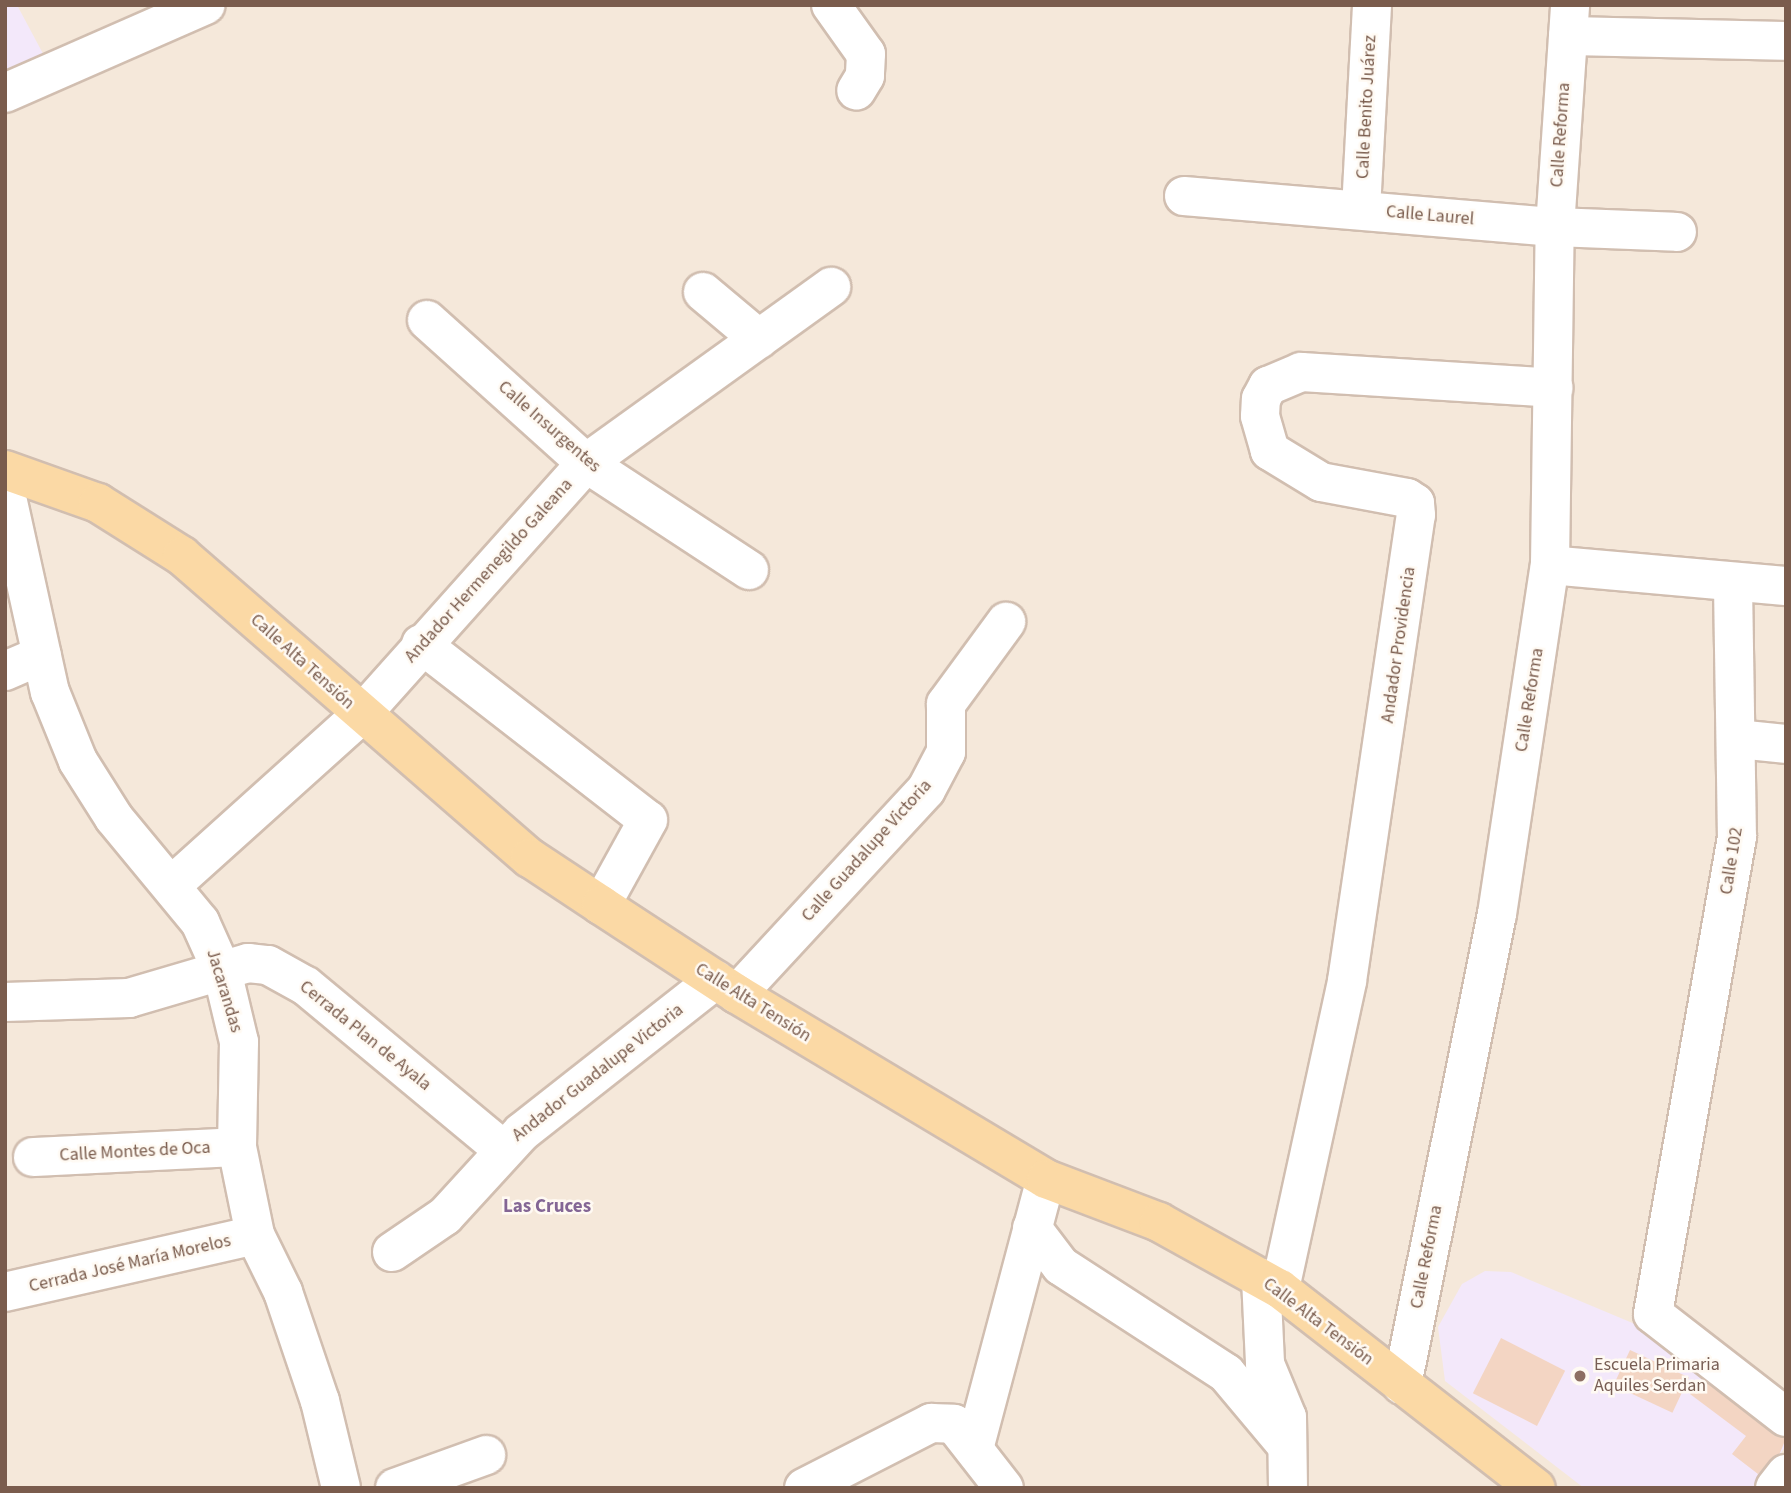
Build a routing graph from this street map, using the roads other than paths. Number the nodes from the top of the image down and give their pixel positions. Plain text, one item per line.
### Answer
1 (205, 5) edge
2 (831, 5) edge
3 (1372, 5) edge
4 (1569, 21) edge
5 (1786, 41) edge
6 (856, 91) dead end
7 (5, 93) edge
8 (1184, 196) dead end
9 (1361, 209) junction
10 (1555, 228) junction
11 (1677, 232) dead end
12 (831, 287) dead end
13 (703, 292) dead end
14 (427, 320) dead end
15 (759, 339) junction
16 (1553, 388) junction
17 (586, 463) junction
18 (5, 470) edge
19 (5, 488) edge
20 (1550, 565) junction
21 (749, 570) dead end
22 (1733, 585) junction
23 (1786, 586) edge
24 (1006, 622) dead end
25 (421, 644) junction
26 (42, 655) junction
27 (5, 671) edge
28 (361, 715) junction
29 (1738, 739) junction
30 (1786, 744) edge
31 (172, 885) junction
32 (601, 905) junction
33 (222, 971) junction
34 (726, 987) junction
35 (5, 1002) edge
36 (237, 1147) junction
37 (502, 1149) junction
38 (33, 1157) dead end
39 (1046, 1179) junction
40 (1032, 1228) junction
41 (255, 1235) junction
42 (391, 1252) dead end
43 (1270, 1284) junction
44 (5, 1292) edge
45 (1402, 1385) junction
46 (1786, 1417) edge
47 (965, 1434) junction
48 (1287, 1446) junction
49 (486, 1455) dead end
50 (1786, 1474) edge
51 (341, 1488) edge
52 (395, 1488) edge
53 (804, 1488) edge
54 (1004, 1488) edge
55 (1289, 1488) edge
56 (1536, 1488) edge
57 (1776, 1488) edge

1 - 7 street
2 - 6 street
3 - 9 street, Calle Benito Juárez
4 - 5 street
4 - 10 street, Calle Reforma
8 - 9 street, Calle Laurel
9 - 10 street, Calle Laurel
10 - 11 street, Calle Laurel
10 - 16 street, Calle Reforma
12 - 15 street, Andador Hermenegildo Galeana
13 - 15 street
14 - 17 street, Calle Insurgentes
15 - 17 street, Andador Hermenegildo Galeana
16 - 20 street, Calle Reforma
16 - 43 street, Andador Providencia
17 - 21 street, Calle Insurgentes
17 - 25 street, Andador Hermenegildo Galeana
18 - 28 main road, Calle Alta Tensión
19 - 26 street, Jacarandas
20 - 22 street
20 - 45 street, Calle Reforma
22 - 23 street
22 - 29 street, Calle 102
24 - 34 street, Calle Guadalupe Victoria
25 - 28 street, Andador Hermenegildo Galeana
25 - 32 street
26 - 27 street
26 - 31 street, Jacarandas
28 - 31 street, Andador Hermenegildo Galeana
28 - 32 main road, Calle Alta Tensión
29 - 30 street
29 - 46 street, Calle 102
31 - 33 street, Jacarandas
32 - 34 main road, Calle Alta Tensión
33 - 35 street, Cerrada Plan de Ayala
33 - 36 street, Jacarandas
33 - 37 street, Cerrada Plan de Ayala
34 - 37 street, Andador Guadalupe Victoria
34 - 39 main road, Calle Alta Tensión
36 - 38 street, Calle Montes de Oca
36 - 41 street, Jacarandas
37 - 42 street, Andador Guadalupe Victoria
39 - 40 street
39 - 43 main road, Calle Alta Tensión
40 - 47 street
40 - 48 street
41 - 44 street, Cerrada José María Morelos
41 - 51 street, Jacarandas
43 - 45 main road, Calle Alta Tensión
43 - 48 street, Andador Providencia
45 - 56 main road, Calle Alta Tensión
47 - 53 street
47 - 54 street
48 - 55 street, Andador Providencia
49 - 52 street
50 - 57 street

